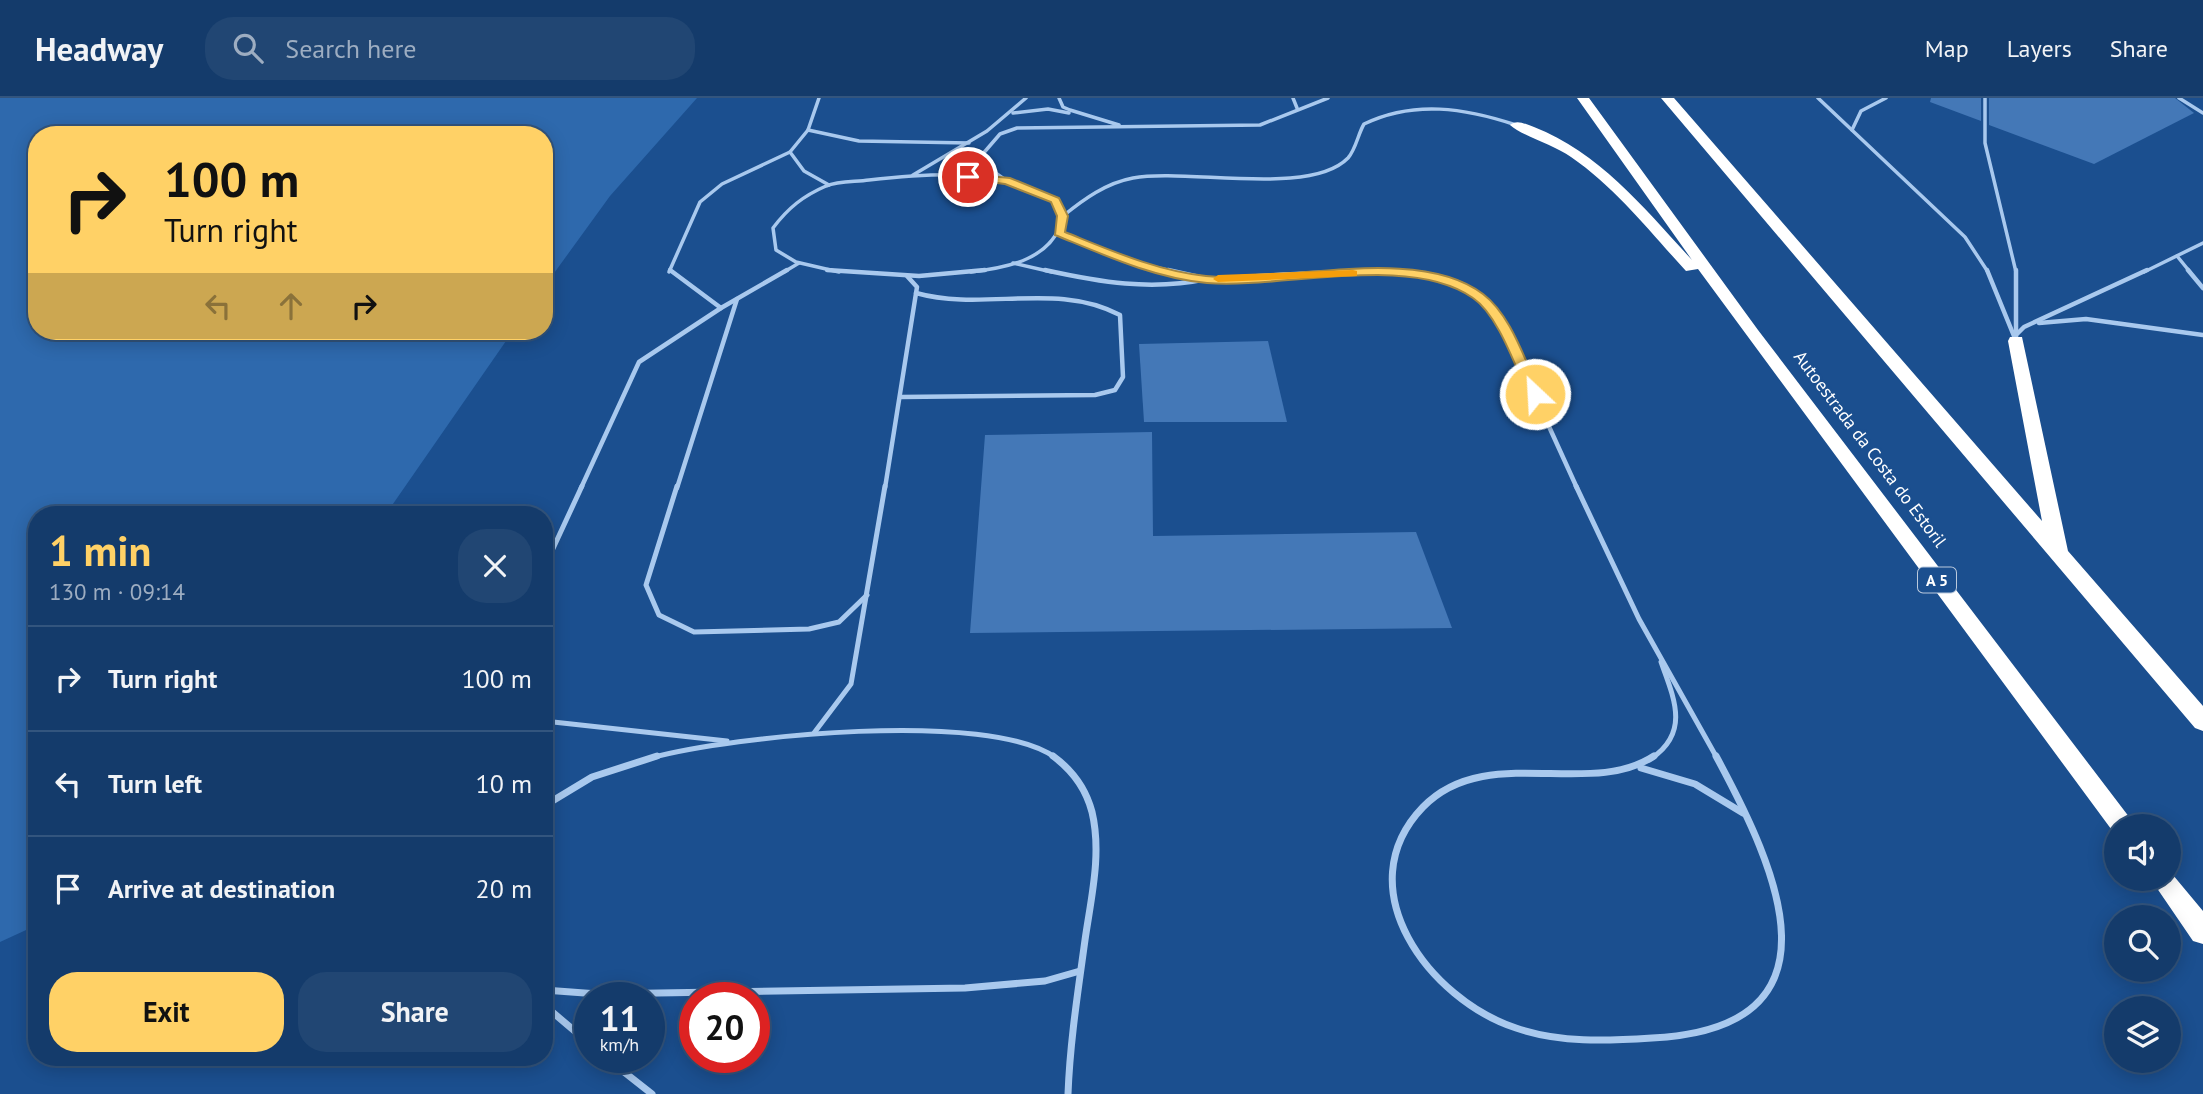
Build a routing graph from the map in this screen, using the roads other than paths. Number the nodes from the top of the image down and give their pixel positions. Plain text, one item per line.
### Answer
1 (819, 98) edge
2 (1026, 98) edge
3 (1059, 98) edge
4 (1293, 98) edge
5 (1328, 98) edge
6 (1583, 98) edge
7 (1667, 98) edge
8 (1818, 98) edge
9 (1886, 98) edge
10 (1984, 98) edge
11 (2179, 98) edge
12 (1297, 108) junction
13 (1009, 114) junction
14 (1079, 114) junction
15 (2203, 114) edge
16 (1516, 125) joint
17 (1142, 129) junction
18 (808, 130) junction
19 (1852, 130) junction
20 (969, 143) junction
21 (790, 152) junction
22 (913, 175) junction
23 (1007, 181) junction
24 (829, 184) junction
25 (1063, 216) junction
26 (1059, 233) junction
27 (2203, 243) edge
28 (2177, 256) junction
29 (799, 263) junction
30 (1013, 263) junction
31 (907, 276) junction
32 (1207, 279) junction
33 (2203, 288) edge
34 (916, 293) junction
35 (737, 299) junction
36 (721, 308) junction
37 (1752, 333) junction
38 (2203, 335) edge
39 (2016, 341) junction
40 (901, 397) junction
41 (553, 548) edge
42 (2059, 555) junction
43 (867, 595) junction
44 (1661, 663) junction
45 (553, 722) edge
46 (2203, 722) edge
47 (814, 733) junction
48 (734, 742) junction
49 (1637, 767) junction
50 (553, 800) edge
51 (1745, 814) junction
52 (2114, 814) edge
53 (2173, 891) edge
54 (2203, 932) edge
55 (1080, 971) junction
56 (553, 991) edge
57 (553, 1013) edge
58 (574, 1030) edge
59 (625, 1073) edge
60 (652, 1094) edge
61 (1068, 1094) edge

1 - 18 lane
2 - 13 lane
3 - 14 lane
4 - 12 lane
5 - 12 lane
6 - 37 highway, Autoestrada da Costa do Estoril / A 5
7 - 42 highway
8 - 19 lane
9 - 19 lane
10 - 39 lane
11 - 15 lane
12 - 17 lane
13 - 14 lane
13 - 20 lane
14 - 17 lane
16 - 25 lane
16 - 37 highway
17 - 23 lane
18 - 20 lane
18 - 21 lane
19 - 39 lane
20 - 22 lane
21 - 24 lane
21 - 36 lane
22 - 23 lane
22 - 24 lane
23 - 25 lane
24 - 29 lane
25 - 26 lane
26 - 30 lane
26 - 32 lane
27 - 28 lane
28 - 33 lane
28 - 39 lane
29 - 31 lane
29 - 35 lane
30 - 31 lane
30 - 32 lane
31 - 34 lane
32 - 44 lane
34 - 40 lane
34 - 40 lane
35 - 36 lane
35 - 43 lane
36 - 41 lane
37 - 52 highway, Autoestrada da Costa do Estoril / A 5
38 - 39 lane
39 - 42 highway
40 - 43 lane
42 - 46 highway
43 - 47 lane
44 - 49 lane
44 - 51 lane
45 - 48 lane
47 - 48 lane
47 - 55 lane
48 - 50 lane
49 - 51 lane
49 - 51 lane
53 - 54 highway
55 - 56 lane
55 - 61 lane
57 - 58 lane
59 - 60 lane

